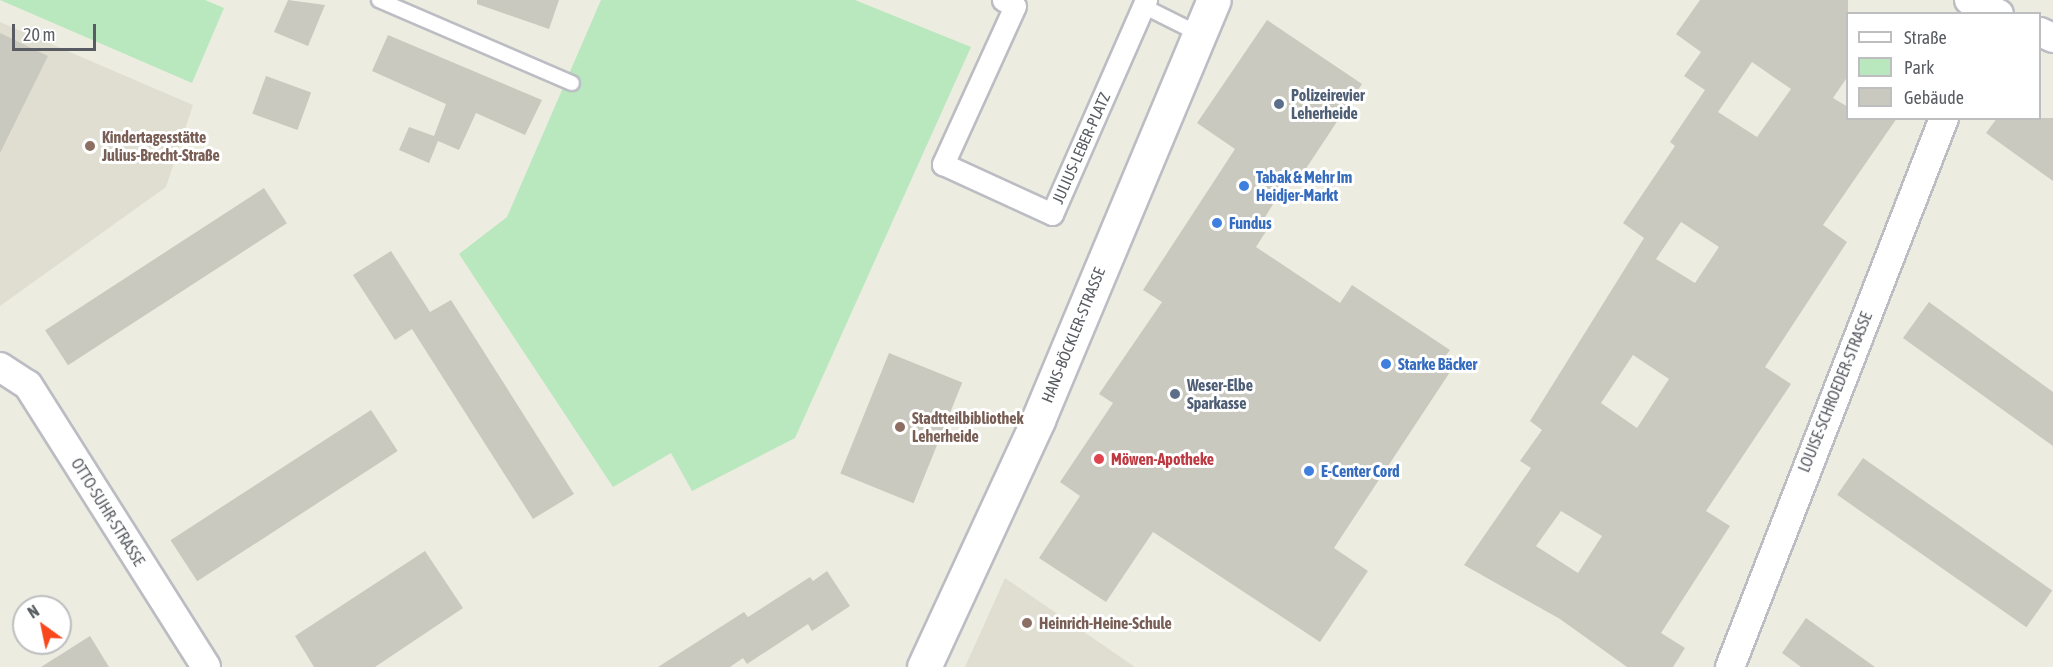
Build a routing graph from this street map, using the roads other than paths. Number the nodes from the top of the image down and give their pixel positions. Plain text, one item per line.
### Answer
1 (379, 0) edge
2 (1004, 0) edge
3 (1214, 0) edge
4 (1144, 3) edge
5 (1201, 35) junction
6 (572, 83) dead end
7 (1943, 120) edge
8 (0, 367) edge
9 (206, 667) edge
10 (924, 667) edge
11 (1730, 667) edge

1 - 6 lane
2 - 4 street, JULIUS-LEBER-PLATZ
3 - 5 street, HANS-BÖCKLER-STRASSE
4 - 5 lane
5 - 10 street, HANS-BÖCKLER-STRASSE
7 - 11 street, LOUISE-SCHROEDER-STRASSE
8 - 9 street, OTTO-SUHR-STRASSE

